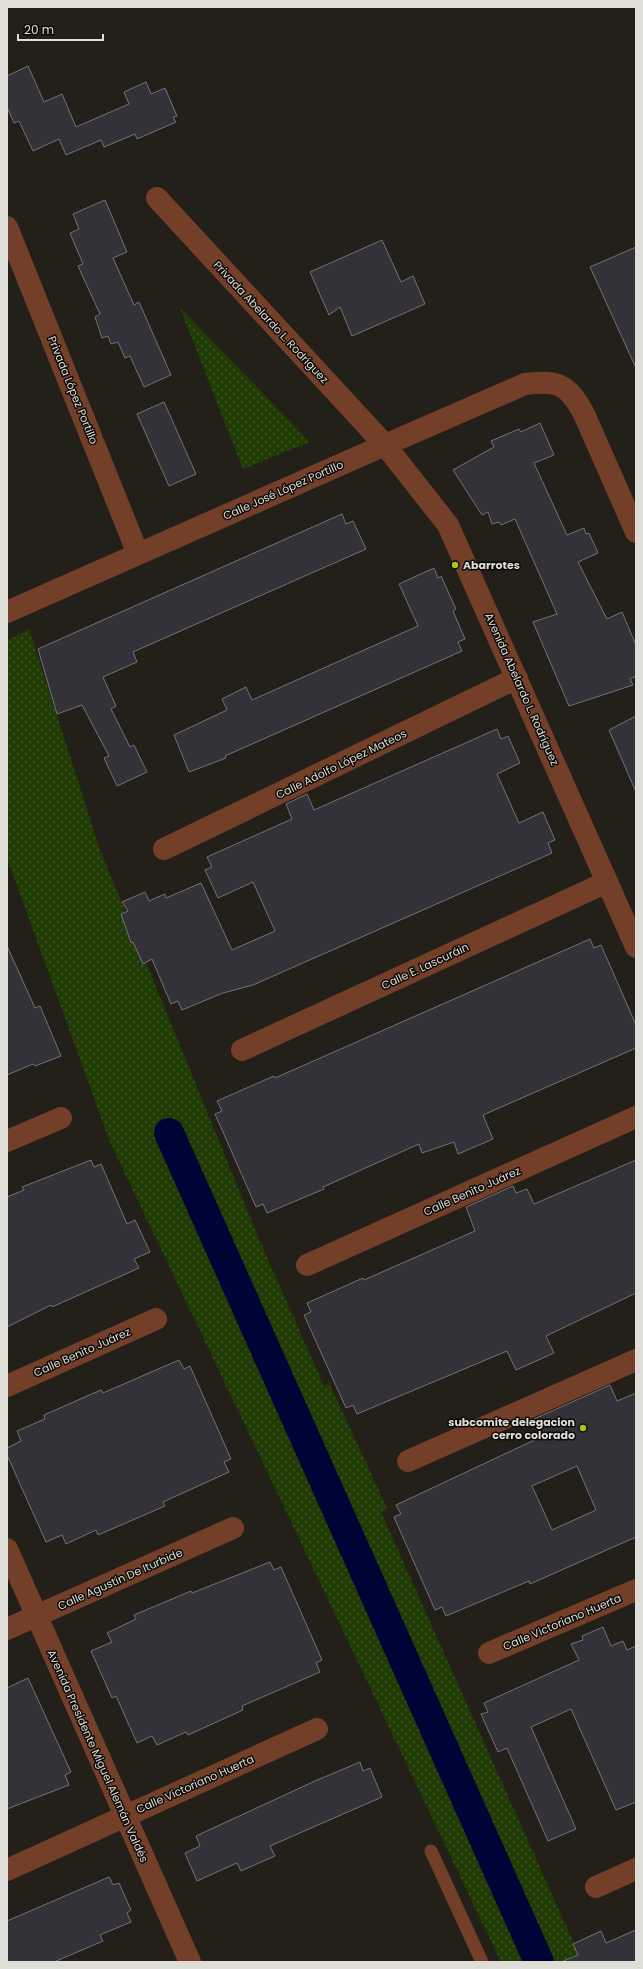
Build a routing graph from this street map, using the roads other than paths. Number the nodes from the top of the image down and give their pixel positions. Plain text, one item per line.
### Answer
1 (157, 198) dead end
2 (7, 227) edge
3 (385, 445) junction
4 (634, 521) edge
5 (138, 554) junction
6 (7, 612) edge
7 (517, 678) junction
8 (164, 849) dead end
9 (607, 882) junction
10 (636, 947) edge
11 (242, 1050) dead end
12 (636, 1117) edge
13 (61, 1118) dead end
14 (7, 1141) edge
15 (307, 1265) dead end
16 (156, 1319) dead end
17 (636, 1360) edge
18 (7, 1386) edge
19 (408, 1461) dead end
20 (233, 1528) dead end
21 (7, 1549) edge
22 (636, 1590) edge
23 (37, 1616) junction
24 (7, 1630) edge
25 (489, 1653) dead end
26 (317, 1729) dead end
27 (125, 1816) junction
28 (431, 1851) dead end
29 (636, 1869) edge
30 (7, 1870) edge
31 (596, 1887) dead end
32 (190, 1962) edge
33 (482, 1962) edge

1 - 3 street, Privada Abelardo L. Rodríguez
2 - 5 street, Privada López Portillo
3 - 4 street, Calle José López Portillo
3 - 5 street, Calle José López Portillo
3 - 7 street, Avenida Abelardo L. Rodríguez
5 - 6 street, Calle José López Portillo
7 - 8 street, Calle Adolfo López Mateos
7 - 9 street, Avenida Abelardo L. Rodríguez
9 - 10 street, Avenida Abelardo L. Rodríguez
9 - 11 street, Calle E. Lascuráin
12 - 15 street, Calle Benito Juárez
13 - 14 street
16 - 18 street, Calle Benito Juárez
17 - 19 street
20 - 23 street, Calle Agustín De Iturbide
21 - 23 street, Avenida Presidente Miguel Alemán Valdés
22 - 25 street, Calle Victoriano Huerta
23 - 24 street, Calle Agustín De Iturbide
23 - 27 street, Avenida Presidente Miguel Alemán Valdés
26 - 27 street, Calle Victoriano Huerta
27 - 30 street, Calle Victoriano Huerta
27 - 32 street, Avenida Presidente Miguel Alemán Valdés
28 - 33 lane
29 - 31 street

